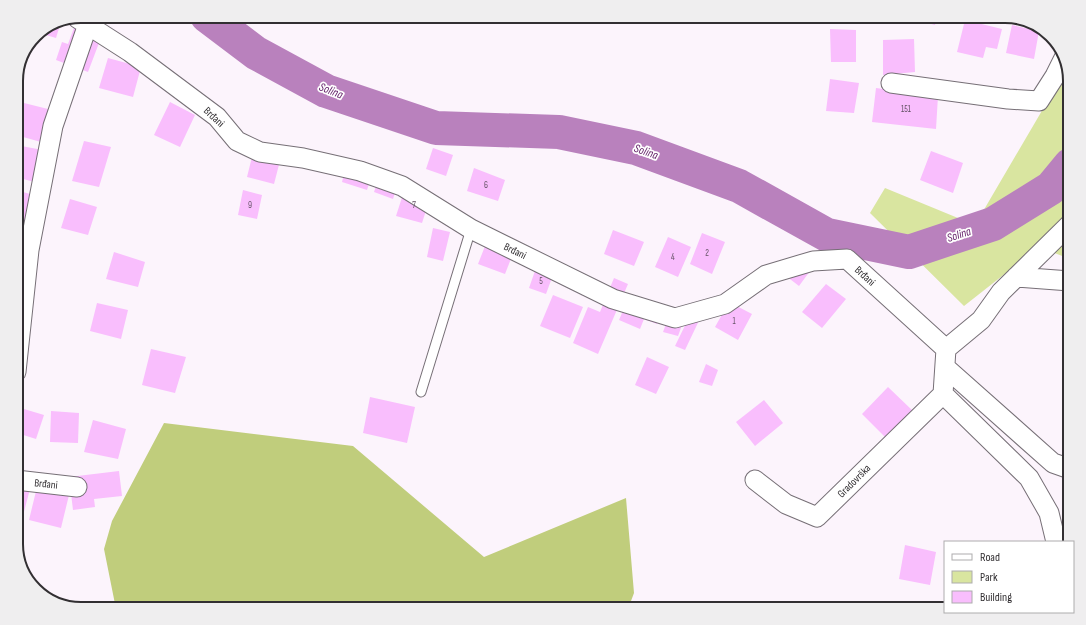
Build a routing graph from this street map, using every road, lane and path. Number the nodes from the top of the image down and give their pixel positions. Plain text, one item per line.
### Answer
1 (82, 23) edge
2 (86, 23) edge
3 (1061, 65) edge
4 (891, 83) dead end
5 (471, 229) junction
6 (1063, 231) edge
7 (1016, 277) junction
8 (1063, 280) edge
9 (23, 306) edge
10 (945, 358) junction
11 (421, 392) dead end
12 (942, 394) junction
13 (1063, 467) edge
14 (755, 480) dead end
15 (23, 481) edge
16 (77, 487) dead end
17 (1056, 541) edge

1 - 9 street, Brđani
2 - 5 street, Brđani
3 - 4 street
5 - 10 street, Brđani
5 - 11 lane
6 - 7 street
7 - 8 street
7 - 10 street
10 - 12 street
10 - 13 street
12 - 14 street, Gradovrška
12 - 17 street
15 - 16 street, Brđani

